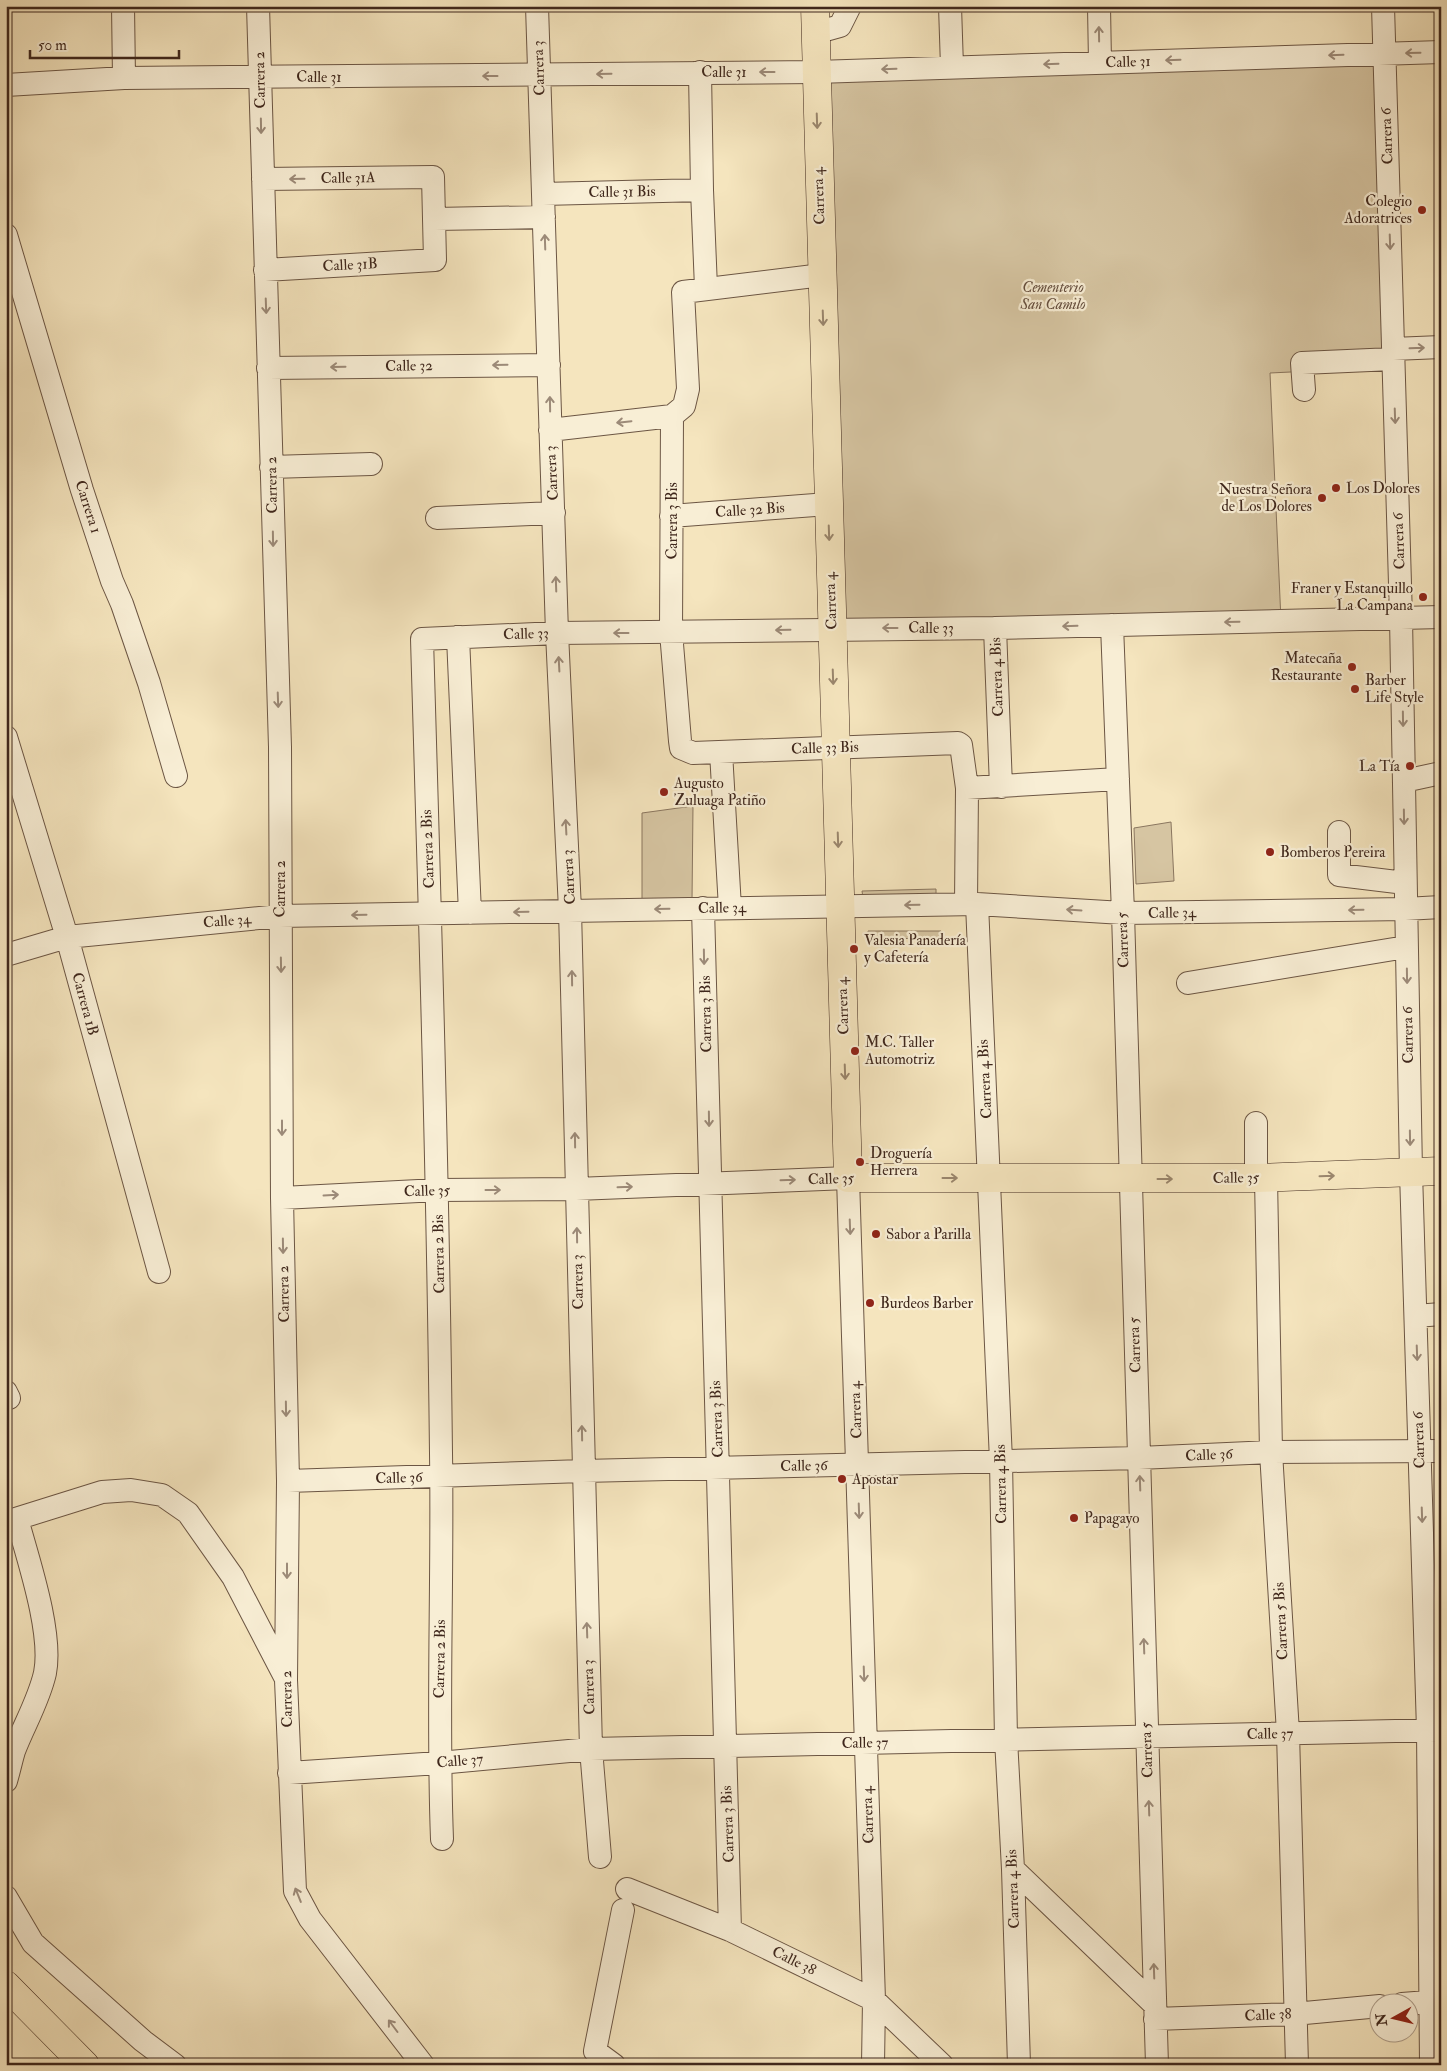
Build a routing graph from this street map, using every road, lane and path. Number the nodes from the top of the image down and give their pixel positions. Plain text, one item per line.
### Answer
1 (123, 6) edge
2 (258, 6) edge
3 (537, 6) edge
4 (814, 6) edge
5 (850, 6) edge
6 (950, 6) edge
7 (1099, 6) edge
8 (1383, 6) edge
9 (815, 33) junction
10 (1441, 52) edge
11 (1385, 53) junction
12 (1100, 62) junction
13 (952, 67) junction
14 (700, 72) junction
15 (816, 72) junction
16 (539, 75) junction
17 (124, 78) junction
18 (260, 78) junction
19 (6, 85) edge
20 (263, 179) junction
21 (702, 190) junction
22 (543, 194) junction
23 (544, 217) junction
24 (435, 219) junction
25 (6, 235) edge
26 (265, 270) junction
27 (822, 275) junction
28 (706, 288) junction
29 (1441, 346) edge
30 (1393, 354) junction
31 (549, 365) junction
32 (268, 368) junction
33 (1304, 390) dead end
34 (672, 416) junction
35 (550, 430) junction
36 (372, 464) dead end
37 (272, 467) junction
38 (828, 504) junction
39 (554, 514) junction
40 (671, 516) junction
41 (437, 518) dead end
42 (1441, 617) edge
43 (1401, 618) junction
44 (1112, 625) junction
45 (832, 628) junction
46 (995, 628) junction
47 (671, 632) junction
48 (557, 633) junction
49 (458, 637) junction
50 (422, 639) joint
51 (6, 737) edge
52 (836, 747) junction
53 (685, 751) joint
54 (721, 752) junction
55 (1441, 773) edge
56 (176, 776) dead end
57 (1118, 779) junction
58 (1404, 781) junction
59 (1001, 787) junction
60 (967, 788) junction
61 (1339, 832) dead end
62 (1405, 883) junction
63 (971, 904) junction
64 (840, 906) junction
65 (1441, 907) edge
66 (703, 908) junction
67 (730, 908) junction
68 (570, 910) junction
69 (1405, 910) junction
70 (430, 913) junction
71 (470, 913) junction
72 (1123, 913) junction
73 (280, 916) junction
74 (67, 937) junction
75 (1406, 947) junction
76 (6, 955) edge
77 (1188, 983) dead end
78 (1256, 1124) dead end
79 (1441, 1171) edge
80 (1411, 1172) junction
81 (848, 1178) junction
82 (990, 1178) junction
83 (1261, 1178) junction
84 (1130, 1179) junction
85 (710, 1184) junction
86 (576, 1189) junction
87 (438, 1190) junction
88 (282, 1198) junction
89 (159, 1272) dead end
90 (1441, 1314) edge
91 (1416, 1316) junction
92 (1430, 1451) edge
93 (1271, 1452) junction
94 (1139, 1458) junction
95 (1001, 1461) junction
96 (857, 1465) junction
97 (718, 1468) junction
98 (582, 1471) junction
99 (442, 1477) junction
100 (288, 1481) junction
101 (12, 1521) edge
102 (286, 1680) junction
103 (1434, 1730) edge
104 (1288, 1733) junction
105 (1146, 1736) junction
106 (1006, 1739) junction
107 (866, 1743) junction
108 (726, 1746) junction
109 (591, 1749) junction
110 (439, 1763) junction
111 (290, 1773) junction
112 (6, 1781) edge
113 (442, 1839) dead end
114 (600, 1857) dead end
115 (1013, 1869) junction
116 (6, 1897) edge
117 (730, 1930) junction
118 (6, 1986) edge
119 (874, 2000) junction
120 (1435, 2001) edge
121 (1420, 2002) edge
122 (1370, 2007) edge
123 (1155, 2012) junction
124 (1294, 2014) junction
125 (85, 2065) edge
126 (175, 2065) edge
127 (423, 2065) edge
128 (614, 2065) edge
129 (873, 2065) edge
130 (942, 2065) edge
131 (1019, 2065) edge
132 (1158, 2065) edge
133 (1297, 2065) edge
134 (1431, 2065) edge

1 - 17 street
2 - 18 street, Carrera 2
3 - 16 street, Carrera 3
4 - 9 main road, Carrera 4
5 - 9 street
6 - 13 street
12 -> 7 street
8 - 11 street, Carrera 6
9 - 15 main road, Carrera 4
10 -> 11 street, Calle 31
11 -> 12 street, Calle 31
11 -> 30 street, Carrera 6
12 -> 13 street, Calle 31
13 -> 15 street, Calle 31
15 -> 14 street, Calle 31
14 -> 16 street, Calle 31
14 - 21 street
15 -> 27 main road, Carrera 4
16 -> 18 street, Calle 31
16 - 22 street, Carrera 3
17 - 18 street, Calle 31
17 - 19 street, Calle 31
18 -> 20 street, Carrera 2
24 -> 20 street, Calle 31A
20 - 26 street, Carrera 2
21 - 22 street, Calle 31 Bis
21 - 28 street
22 - 23 street, Carrera 3
23 - 24 street
31 -> 23 street, Carrera 3
24 - 26 street, Calle 31B
25 - 56 street, Carrera 1
26 -> 32 street, Carrera 2
27 - 28 street
27 -> 38 main road, Carrera 4
28 - 34 street
30 -> 29 street
30 - 33 street
30 -> 43 street, Carrera 6
31 -> 32 street, Calle 32
35 -> 31 street, Carrera 3
32 - 37 street, Carrera 2
34 -> 35 street
34 - 40 street, Carrera 3 Bis
35 - 39 street, Carrera 3
36 - 37 street
37 -> 73 street, Carrera 2
38 - 40 street, Calle 32 Bis
38 -> 45 main road, Carrera 4
39 - 41 street
48 -> 39 street, Carrera 3
40 - 47 street, Carrera 3 Bis
42 - 43 street, Calle 33
43 -> 44 street, Calle 33
43 -> 58 street, Carrera 6
44 -> 46 street, Calle 33
44 - 57 street, Carrera 5
46 -> 45 street, Calle 33
45 -> 47 street, Calle 33
45 -> 52 main road, Carrera 4
46 - 59 street, Carrera 4 Bis
47 -> 48 street, Calle 33
47 - 53 street, Carrera 3 Bis
48 - 49 street, Calle 33
68 -> 48 street, Carrera 3
49 - 50 street, Calle 33
49 - 71 street
50 - 70 street, Carrera 2 Bis
51 - 74 street, Carrera 1B
52 - 54 street, Calle 33 Bis
52 - 60 street, Calle 33 Bis
52 -> 64 main road, Carrera 4
53 - 54 street, Calle 33 Bis
54 - 67 street
55 - 58 street
57 - 59 street
57 - 72 street, Carrera 5
58 -> 62 street, Carrera 6
59 - 60 street
60 - 63 street
61 - 62 street
62 - 69 street, Carrera 6
63 -> 64 street, Calle 34
72 -> 63 street, Calle 34
63 - 82 street, Carrera 4 Bis
64 - 67 street, Calle 34
64 -> 81 main road, Carrera 4
65 - 69 street, Calle 34
66 - 67 street, Calle 34
66 -> 68 street, Calle 34
66 -> 85 street, Carrera 3 Bis
68 -> 71 street, Calle 34
86 -> 68 street, Carrera 3
69 -> 72 street, Calle 34
69 - 75 street, Carrera 6
70 - 71 street, Calle 34
70 -> 73 street, Calle 34
70 - 87 street, Carrera 2 Bis
72 - 84 street, Carrera 5
73 - 74 street, Calle 34
73 -> 88 street, Carrera 2
74 - 76 street, Calle 34
74 - 89 street, Carrera 1B
75 - 77 street
75 -> 80 street, Carrera 6
78 - 83 street, Carrera 5 Bis
79 - 80 main road, Calle 35
83 -> 80 main road, Calle 35
80 - 91 street, Carrera 6
81 -> 82 main road, Calle 35
85 -> 81 street, Calle 35
81 -> 96 street, Carrera 4
82 - 84 main road, Calle 35
82 - 95 street, Carrera 4 Bis
84 -> 83 main road, Calle 35
83 - 93 street, Carrera 5 Bis
84 - 94 street, Carrera 5
86 -> 85 street, Calle 35
85 - 97 street, Carrera 3 Bis
87 -> 86 street, Calle 35
98 -> 86 street, Carrera 3
88 -> 87 street, Calle 35
87 - 99 street, Carrera 2 Bis
88 -> 100 street, Carrera 2
90 - 91 street
91 -> 92 street, Carrera 6
92 - 93 street, Calle 36
92 -> 103 street, Carrera 6
93 - 94 street, Calle 36
93 - 104 street, Carrera 5 Bis
94 - 95 street, Calle 36
105 -> 94 street, Carrera 5
95 - 96 street, Calle 36
95 - 106 street, Carrera 4 Bis
96 - 97 street, Calle 36
96 -> 107 street, Carrera 4
97 - 98 street, Calle 36
97 - 108 street, Carrera 3 Bis
98 - 99 street, Calle 36
109 -> 98 street, Carrera 3
99 - 100 street, Calle 36
99 - 110 street, Carrera 2 Bis
100 -> 102 street, Carrera 2
101 - 102 street
101 - 112 street
102 - 111 street, Carrera 2
103 - 104 street, Calle 37
103 - 120 street, Carrera 6
104 - 105 street, Calle 37
104 - 124 street, Carrera 5 Bis
105 - 106 street, Calle 37
123 -> 105 street, Carrera 5
106 - 107 street, Calle 37
106 - 115 street, Carrera 4 Bis
107 - 108 street, Calle 37
107 - 119 street, Carrera 4
108 - 109 street, Calle 37
108 - 117 street, Carrera 3 Bis
109 - 110 street, Calle 37
109 - 114 street
110 - 111 street, Calle 37
110 - 113 street, Carrera 2 Bis
127 -> 111 street, Carrera 2
115 - 123 street
115 - 131 street, Carrera 4 Bis
116 - 126 street
117 - 119 street, Calle 38
117 - 128 street, Calle 38
118 - 125 main road
119 - 129 street, Carrera 4
119 - 130 street, Calle 38
120 - 121 street
120 - 134 street, Carrera 6
122 - 124 street, Calle 38
123 - 124 street, Calle 38
123 - 132 street, Carrera 5
124 - 133 street, Carrera 5 Bis

